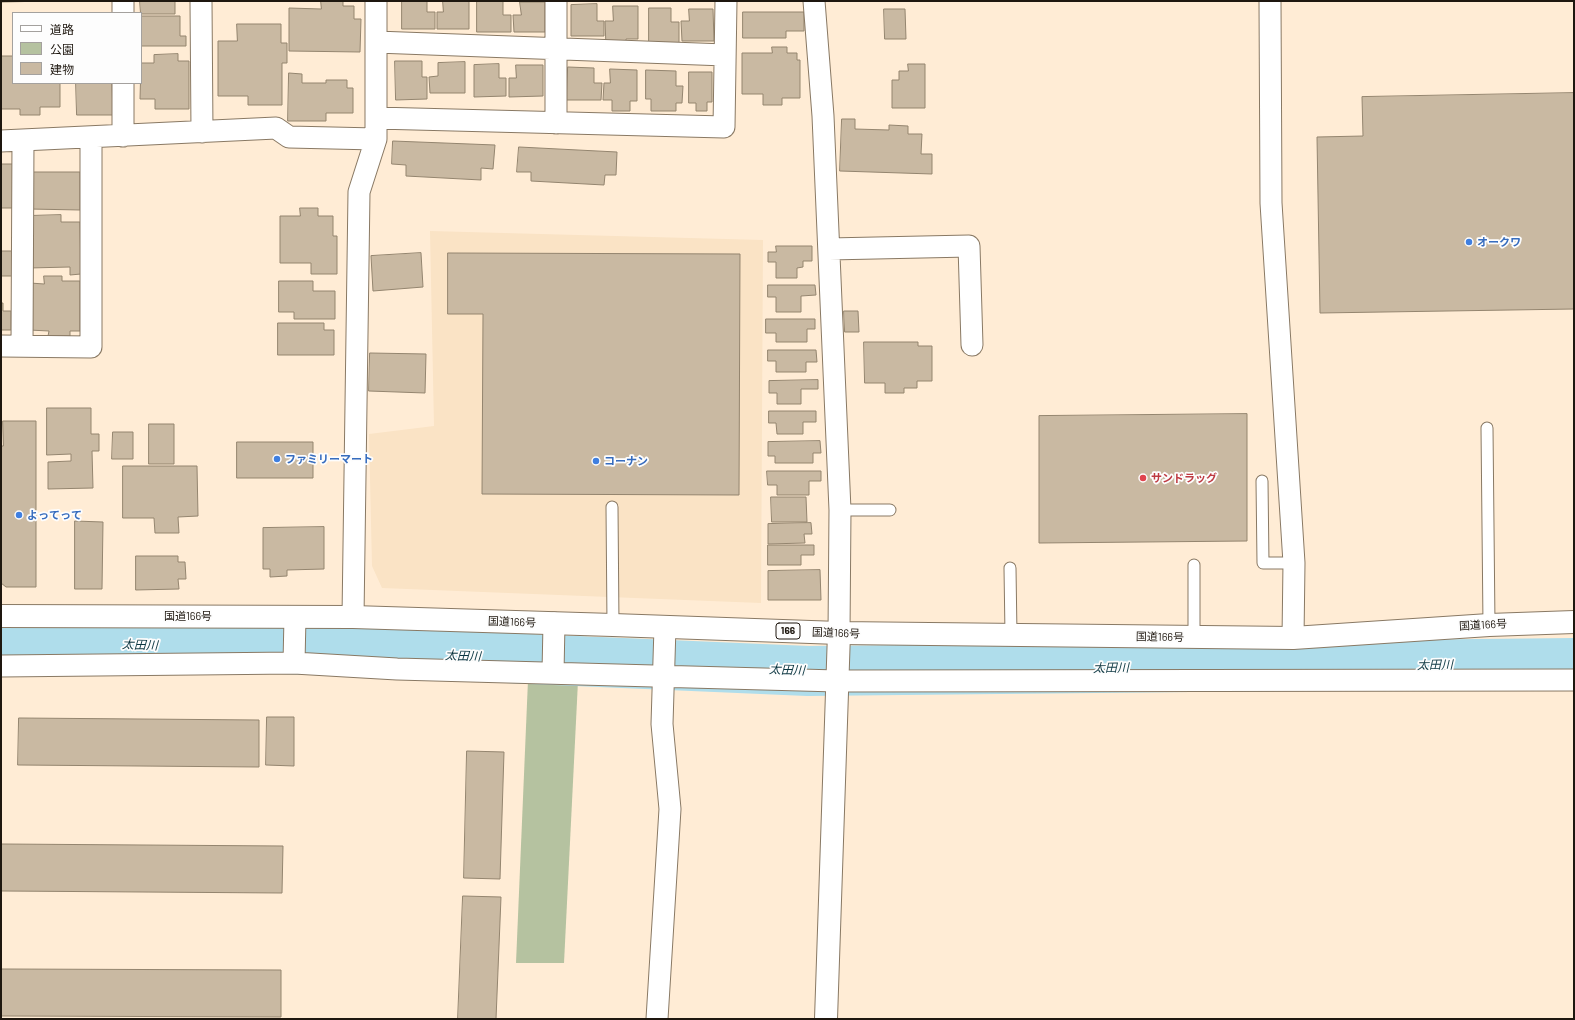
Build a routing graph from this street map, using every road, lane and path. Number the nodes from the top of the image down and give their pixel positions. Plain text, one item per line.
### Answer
1 (123, 1) edge
2 (201, 1) edge
3 (376, 1) edge
4 (556, 1) edge
5 (726, 1) edge
6 (814, 1) edge
7 (1270, 1) edge
8 (123, 12) edge
9 (376, 42) junction
10 (556, 49) junction
11 (725, 55) junction
12 (123, 84) edge
13 (376, 118) junction
14 (556, 122) junction
15 (202, 132) junction
16 (123, 136) junction
17 (91, 137) junction
18 (376, 139) junction
19 (23, 140) junction
20 (1, 141) edge
21 (829, 249) junction
22 (972, 345) dead end
23 (1, 346) edge
24 (22, 346) junction
25 (1487, 428) dead end
26 (1262, 481) dead end
27 (612, 507) dead end
28 (840, 510) junction
29 (890, 510) dead end
30 (1294, 563) junction
31 (1194, 565) dead end
32 (1010, 568) dead end
33 (1, 616) edge
34 (353, 617) junction
35 (1574, 622) edge
36 (295, 624) junction
37 (613, 625) junction
38 (1490, 625) junction
39 (665, 627) junction
40 (554, 633) junction
41 (839, 634) junction
42 (1011, 635) junction
43 (1194, 637) junction
44 (1294, 638) junction
45 (294, 660) junction
46 (1, 666) edge
47 (663, 666) junction
48 (553, 670) junction
49 (838, 671) junction
50 (1574, 680) edge
51 (657, 1019) edge
52 (826, 1019) edge

1 - 8 street
2 - 15 street
3 - 9 street
4 - 10 street
5 - 11 street
6 - 21 street
7 - 30 street
9 - 10 street
9 - 13 street
10 - 11 street
10 - 14 street
11 - 14 street
12 - 16 street
13 - 14 street
13 - 18 street
15 - 16 street
15 - 18 street
16 - 17 street
17 - 19 street
17 - 24 street
18 - 34 street
19 - 20 street
19 - 24 street
21 - 22 street
21 - 28 street
23 - 24 street
25 - 38 lane
26 - 30 lane
27 - 37 lane
28 - 29 lane
28 - 41 street
30 - 44 street
31 - 43 lane
32 - 42 lane
33 - 36 main road, 国道166号 / 166
34 - 36 main road, 国道166号 / 166
34 - 40 main road, 国道166号 / 166
35 - 38 main road, 国道166号 / 166
36 - 45 street
37 - 39 main road, 国道166号 / 166
37 - 40 main road, 国道166号 / 166
38 - 44 main road, 国道166号 / 166
39 - 41 main road, 国道166号 / 166
39 - 47 street
40 - 48 street
41 - 42 main road, 国道166号 / 166
41 - 49 main road
42 - 43 main road, 国道166号 / 166
43 - 44 main road, 国道166号 / 166
45 - 46 street
45 - 48 street
47 - 48 street
47 - 49 street
47 - 51 street
49 - 50 street
49 - 52 main road

